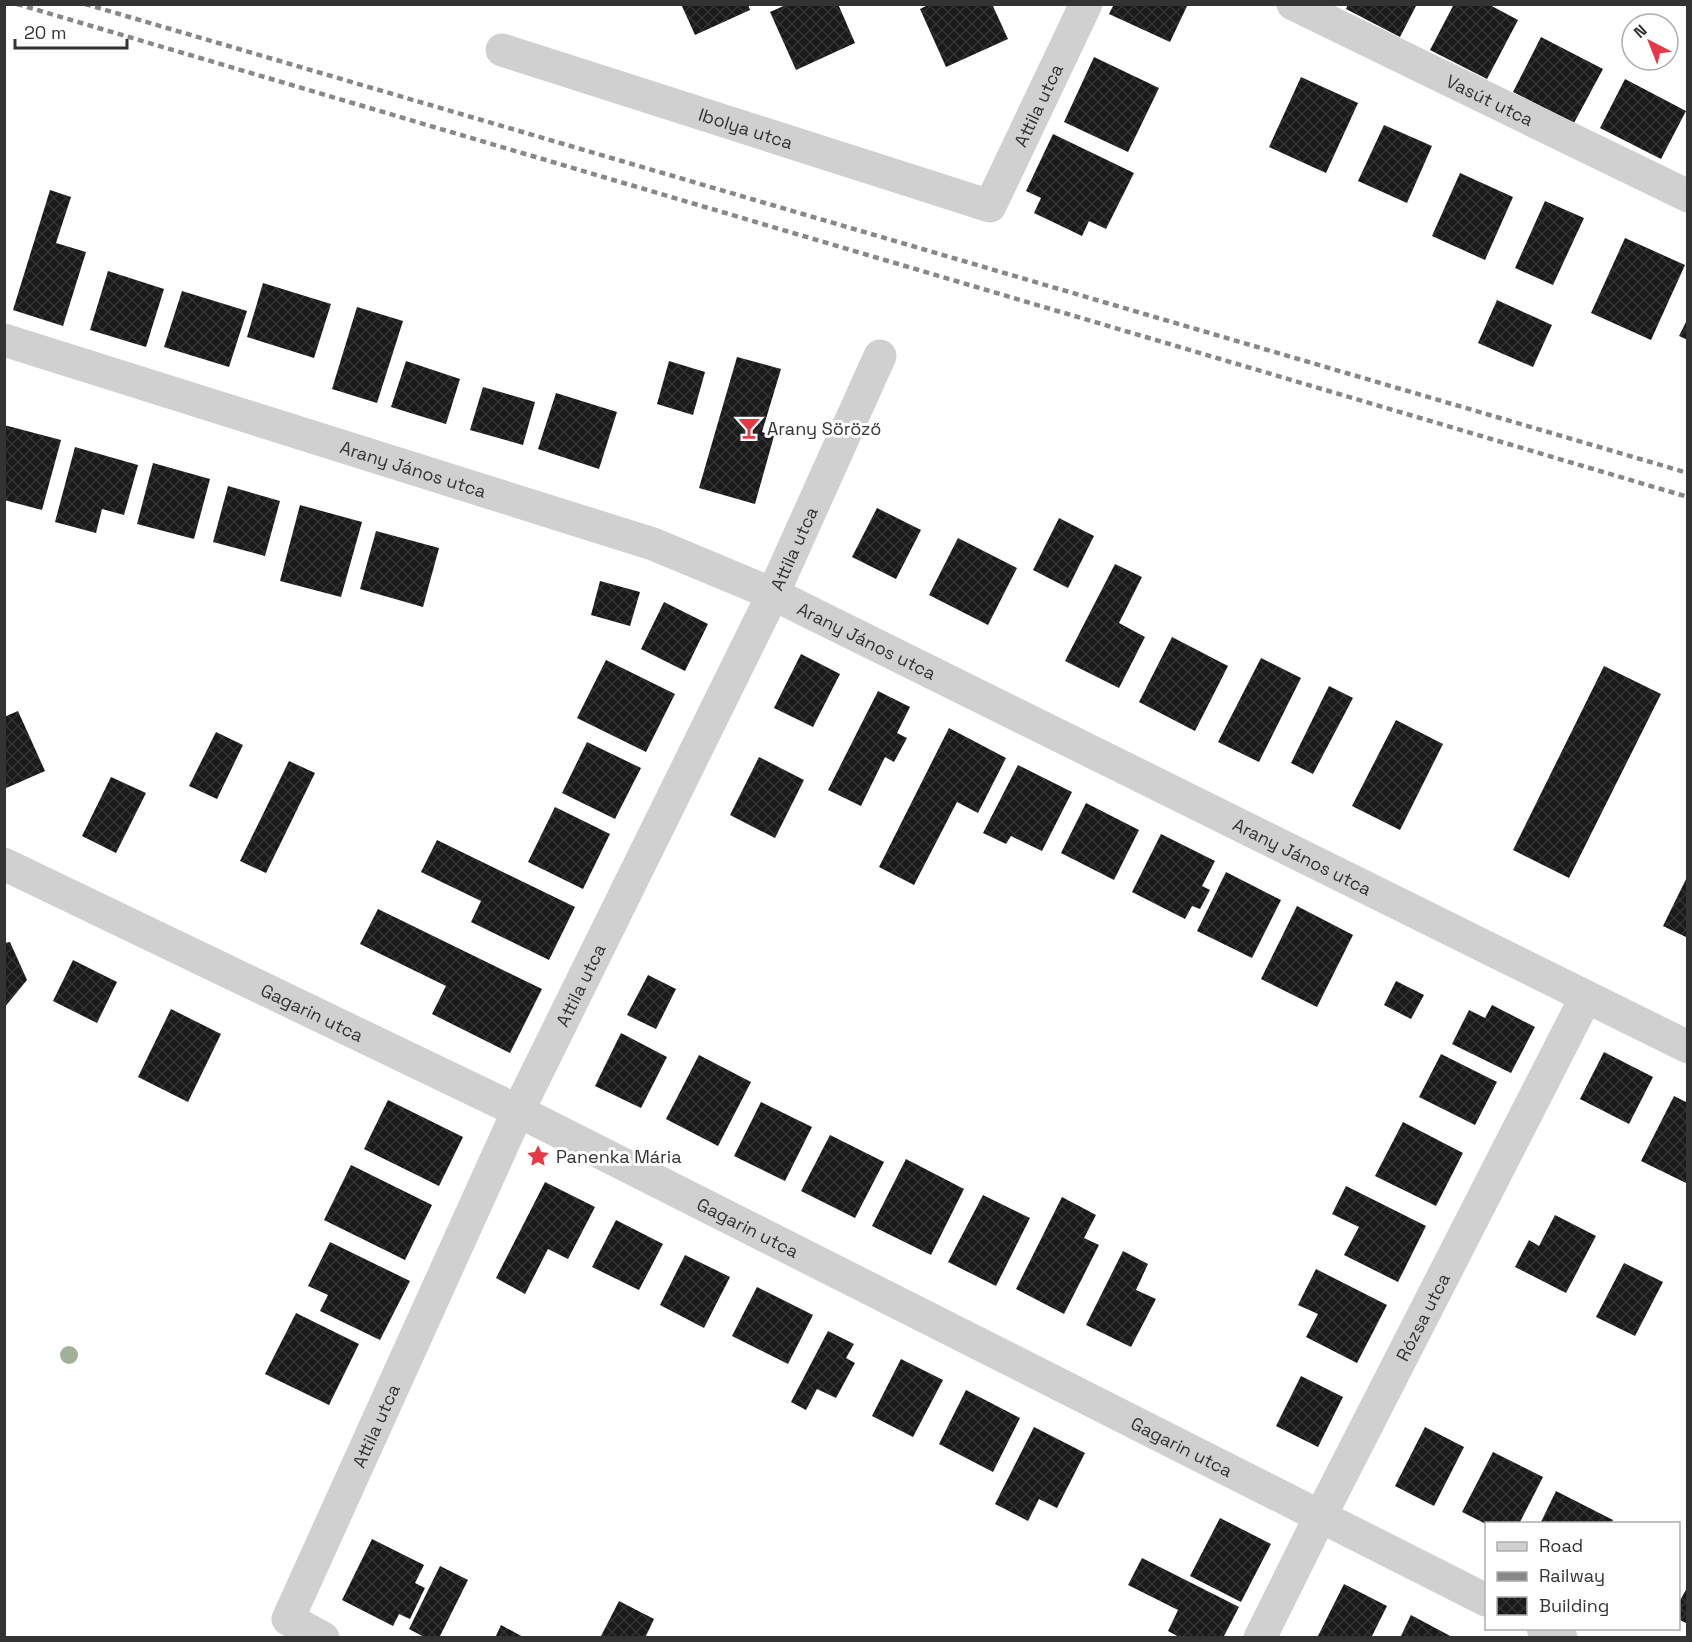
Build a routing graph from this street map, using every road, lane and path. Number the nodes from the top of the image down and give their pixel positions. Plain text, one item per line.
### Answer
1 (1086, 4) edge
2 (1293, 4) edge
3 (502, 50) dead end
4 (1688, 196) edge
5 (990, 206) joint
6 (4, 340) edge
7 (880, 356) dead end
8 (773, 594) junction
9 (4, 864) edge
10 (1586, 997) junction
11 (1688, 1047) edge
12 (518, 1110) junction
13 (1320, 1517) junction
14 (1485, 1600) edge
15 (1545, 1630) edge
16 (323, 1638) edge
17 (1260, 1638) edge
18 (1561, 1638) edge

1 - 5 street, Attila utca
2 - 4 street, Vasút utca
3 - 5 street, Ibolya utca
6 - 8 street, Arany János utca
7 - 8 street, Attila utca
8 - 10 street, Arany János utca
8 - 12 street, Attila utca
9 - 12 street, Gagarin utca
10 - 11 street, Arany János utca
10 - 13 street, Rózsa utca
12 - 13 street, Gagarin utca
12 - 16 street, Attila utca
13 - 14 street, Gagarin utca
13 - 17 street, Rózsa utca
15 - 18 street

